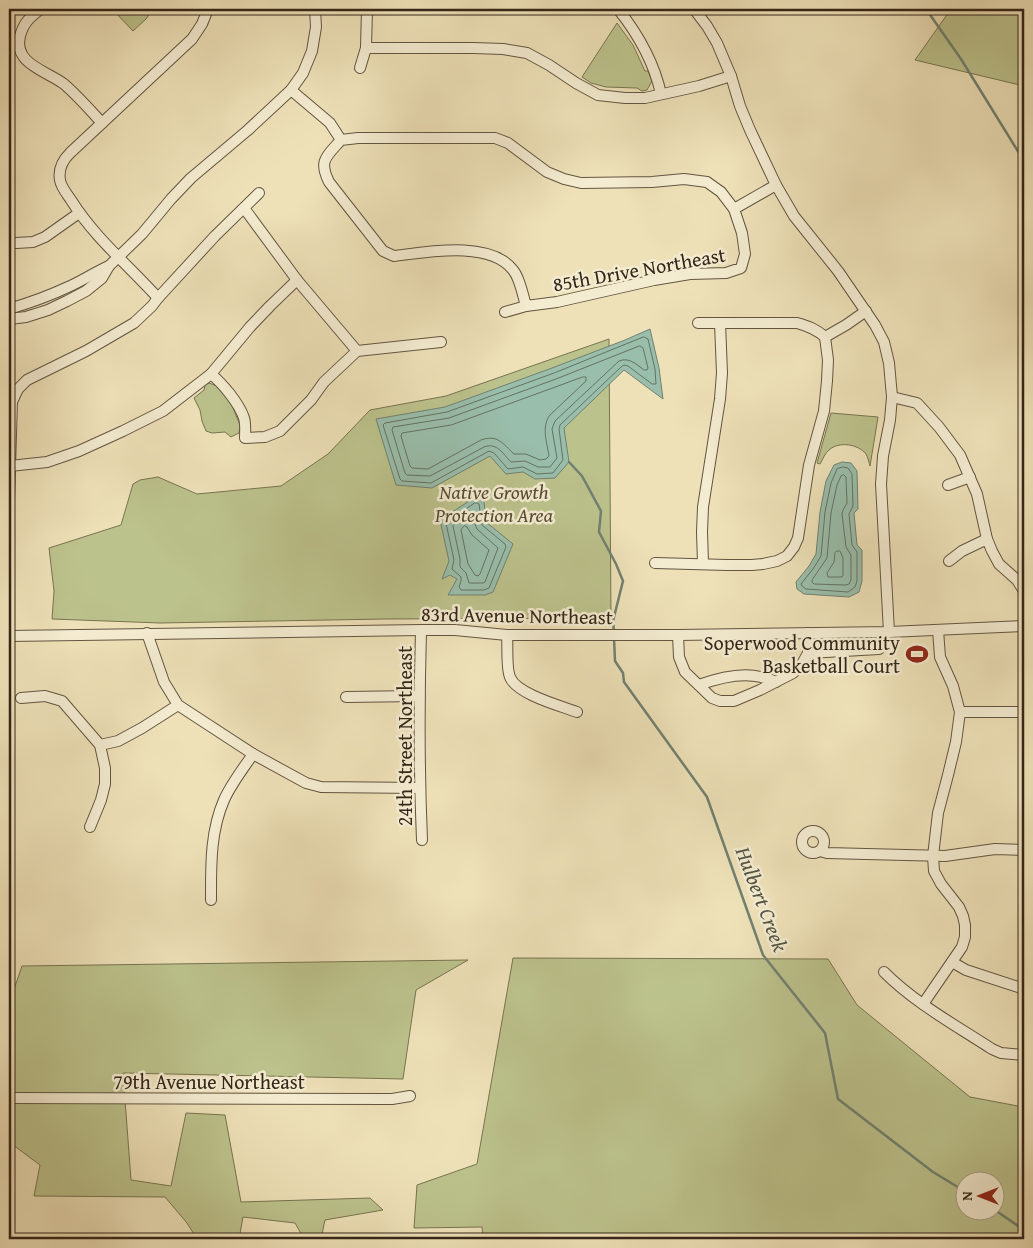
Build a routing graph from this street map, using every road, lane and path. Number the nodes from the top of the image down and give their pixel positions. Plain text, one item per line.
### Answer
1 (41, 9) edge
2 (208, 9) edge
3 (315, 9) edge
4 (367, 9) edge
5 (618, 9) edge
6 (694, 9) edge
7 (366, 48) junction
8 (360, 68) dead end
9 (730, 76) junction
10 (291, 90) junction
11 (661, 94) junction
12 (102, 124) junction
13 (342, 140) junction
14 (776, 184) junction
15 (259, 193) dead end
16 (244, 208) junction
17 (734, 209) junction
18 (78, 213) junction
19 (16, 243) dead end
20 (118, 257) junction
21 (109, 266) junction
22 (297, 280) junction
23 (158, 298) junction
24 (526, 306) junction
25 (9, 309) edge
26 (866, 311) junction
27 (505, 312) dead end
28 (9, 319) edge
29 (698, 323) dead end
30 (720, 323) junction
31 (824, 336) junction
32 (441, 342) dead end
33 (357, 352) junction
34 (211, 374) junction
35 (892, 397) junction
36 (10, 466) edge
37 (970, 477) junction
38 (948, 485) dead end
39 (9, 498) edge
40 (987, 539) junction
41 (949, 561) dead end
42 (655, 563) dead end
43 (703, 563) junction
44 (1024, 591) edge
45 (1024, 626) edge
46 (421, 630) junction
47 (938, 630) junction
48 (889, 632) junction
49 (147, 633) junction
50 (808, 633) junction
51 (507, 635) junction
52 (678, 635) junction
53 (9, 636) edge
54 (879, 649) dead end
55 (808, 653) junction
56 (776, 682) junction
57 (699, 685) junction
58 (419, 696) junction
59 (346, 697) dead end
60 (21, 698) dead end
61 (178, 705) junction
62 (577, 712) dead end
63 (960, 712) junction
64 (1024, 712) edge
65 (100, 746) junction
66 (253, 754) junction
67 (420, 788) junction
68 (90, 828) dead end
69 (422, 840) dead end
70 (1024, 850) edge
71 (820, 851) dead end
72 (933, 856) junction
73 (211, 900) dead end
74 (952, 962) junction
75 (884, 972) dead end
76 (1024, 988) edge
77 (923, 1004) junction
78 (1024, 1055) edge
79 (410, 1096) dead end
80 (9, 1098) edge

1 - 12 street
2 - 12 street
3 - 10 street
4 - 7 street
5 - 11 street
6 - 9 street
7 - 8 street
7 - 11 street
9 - 11 street
9 - 14 street
10 - 13 street
10 - 20 street
12 - 18 street
13 - 17 street, 85th Drive Northeast
13 - 24 street
14 - 17 street
14 - 26 street
15 - 16 street
16 - 22 street
16 - 23 street
17 - 24 street, 85th Drive Northeast
18 - 19 street
18 - 20 street
20 - 21 street
20 - 23 street
21 - 25 street
21 - 28 street
22 - 33 street
22 - 34 street
23 - 36 street
24 - 27 street
26 - 31 street
26 - 35 street
29 - 30 street
30 - 31 street
30 - 43 street
31 - 43 street
32 - 33 street
33 - 34 street
34 - 36 street
35 - 37 street
35 - 48 street
36 - 39 street
37 - 38 street
37 - 40 street
40 - 41 street
40 - 44 street
42 - 43 street
45 - 47 street, 83rd Avenue Northeast
46 - 49 street, 83rd Avenue Northeast
46 - 51 street, 83rd Avenue Northeast
46 - 58 street, 24th Street Northeast
47 - 48 street, 83rd Avenue Northeast
47 - 63 street
48 - 50 street, 83rd Avenue Northeast
49 - 53 street, 83rd Avenue Northeast
49 - 61 street
50 - 52 street, 83rd Avenue Northeast
50 - 55 street
51 - 52 street, 83rd Avenue Northeast
51 - 62 street
52 - 57 street
54 - 55 street
55 - 56 street
56 - 57 street
56 - 57 street
58 - 59 street
58 - 67 street, 24th Street Northeast
60 - 65 street
61 - 65 street
61 - 66 street
63 - 64 street
63 - 72 street
65 - 68 street
66 - 67 street
66 - 73 street
67 - 69 street, 24th Street Northeast
70 - 72 street
71 - 72 street
72 - 74 street
74 - 76 street
74 - 77 street
75 - 77 street
77 - 78 street
79 - 80 street, 79th Avenue Northeast

